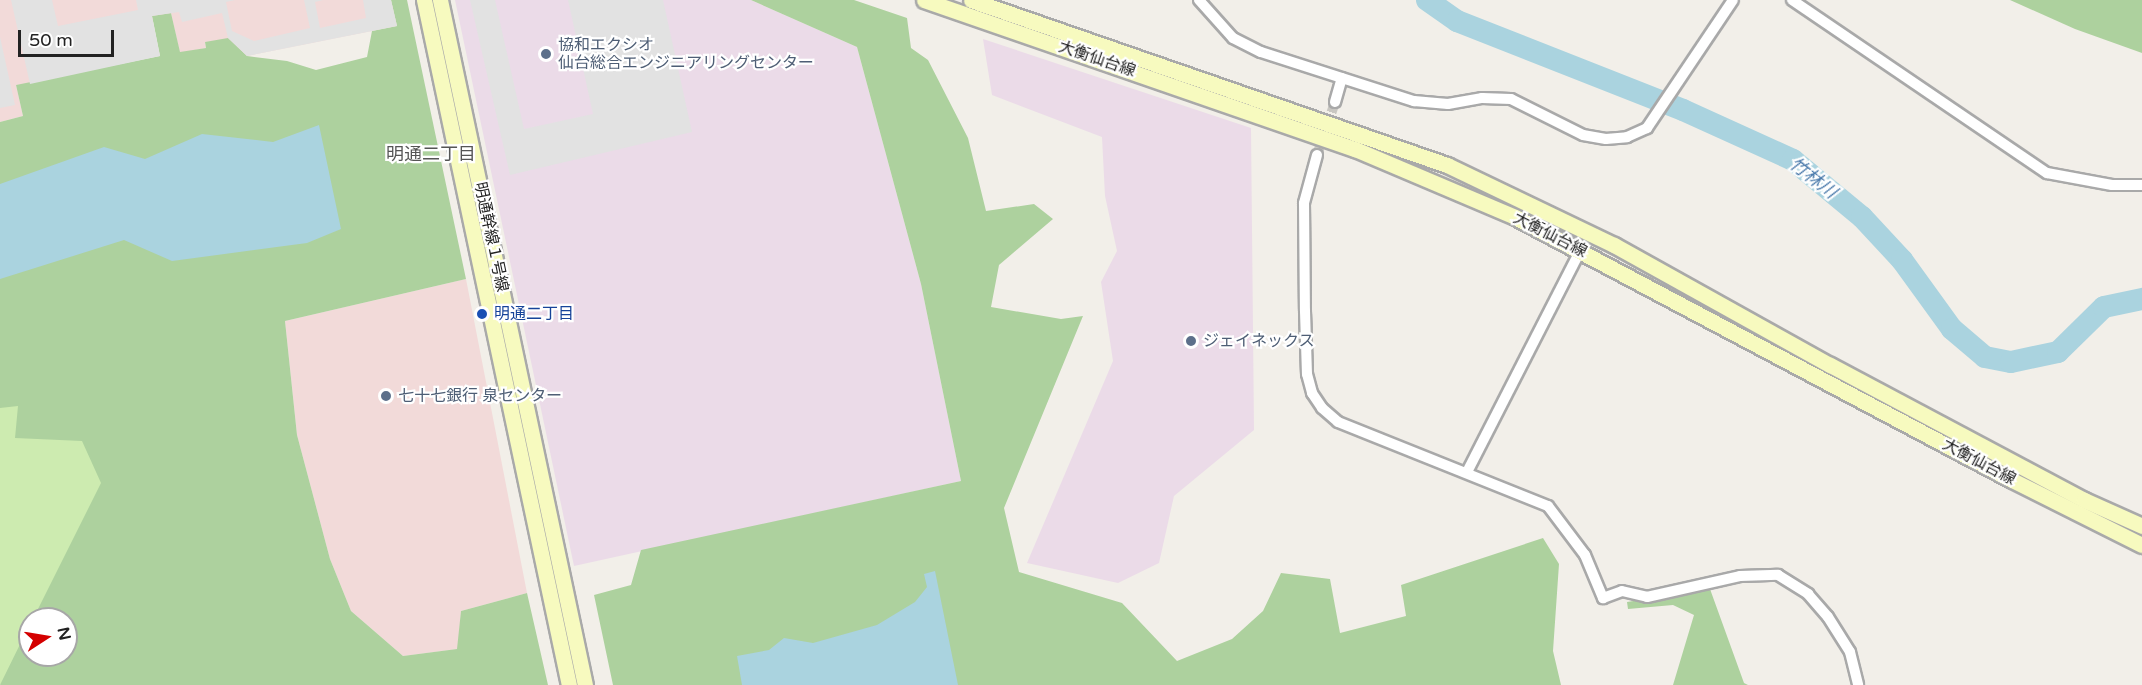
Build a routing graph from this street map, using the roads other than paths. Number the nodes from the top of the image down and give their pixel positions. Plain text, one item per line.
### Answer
1 (424, 0) edge
2 (440, 0) edge
3 (924, 0) edge
4 (971, 0) edge
5 (1199, 0) edge
6 (1733, 0) edge
7 (1792, 0) edge
8 (999, 4) edge
9 (1342, 78) junction
10 (1335, 102) tunnel mouth
11 (1317, 155) tunnel mouth
12 (2142, 185) edge
13 (1580, 251) junction
14 (1467, 472) junction
15 (2142, 526) edge
16 (2142, 545) edge
17 (568, 685) edge
18 (585, 685) edge
19 (1858, 685) edge

1 - 17 main road
2 - 18 main road, 明通幹線１号線
3 - 13 main road, 大衡仙台線
4 - 8 main road, 大衡仙台線
5 - 9 street
6 - 9 street
7 - 12 street
8 - 15 main road, 大衡仙台線
9 - 10 street
11 - 14 street
13 - 14 street
13 - 16 main road, 大衡仙台線
14 - 19 street

